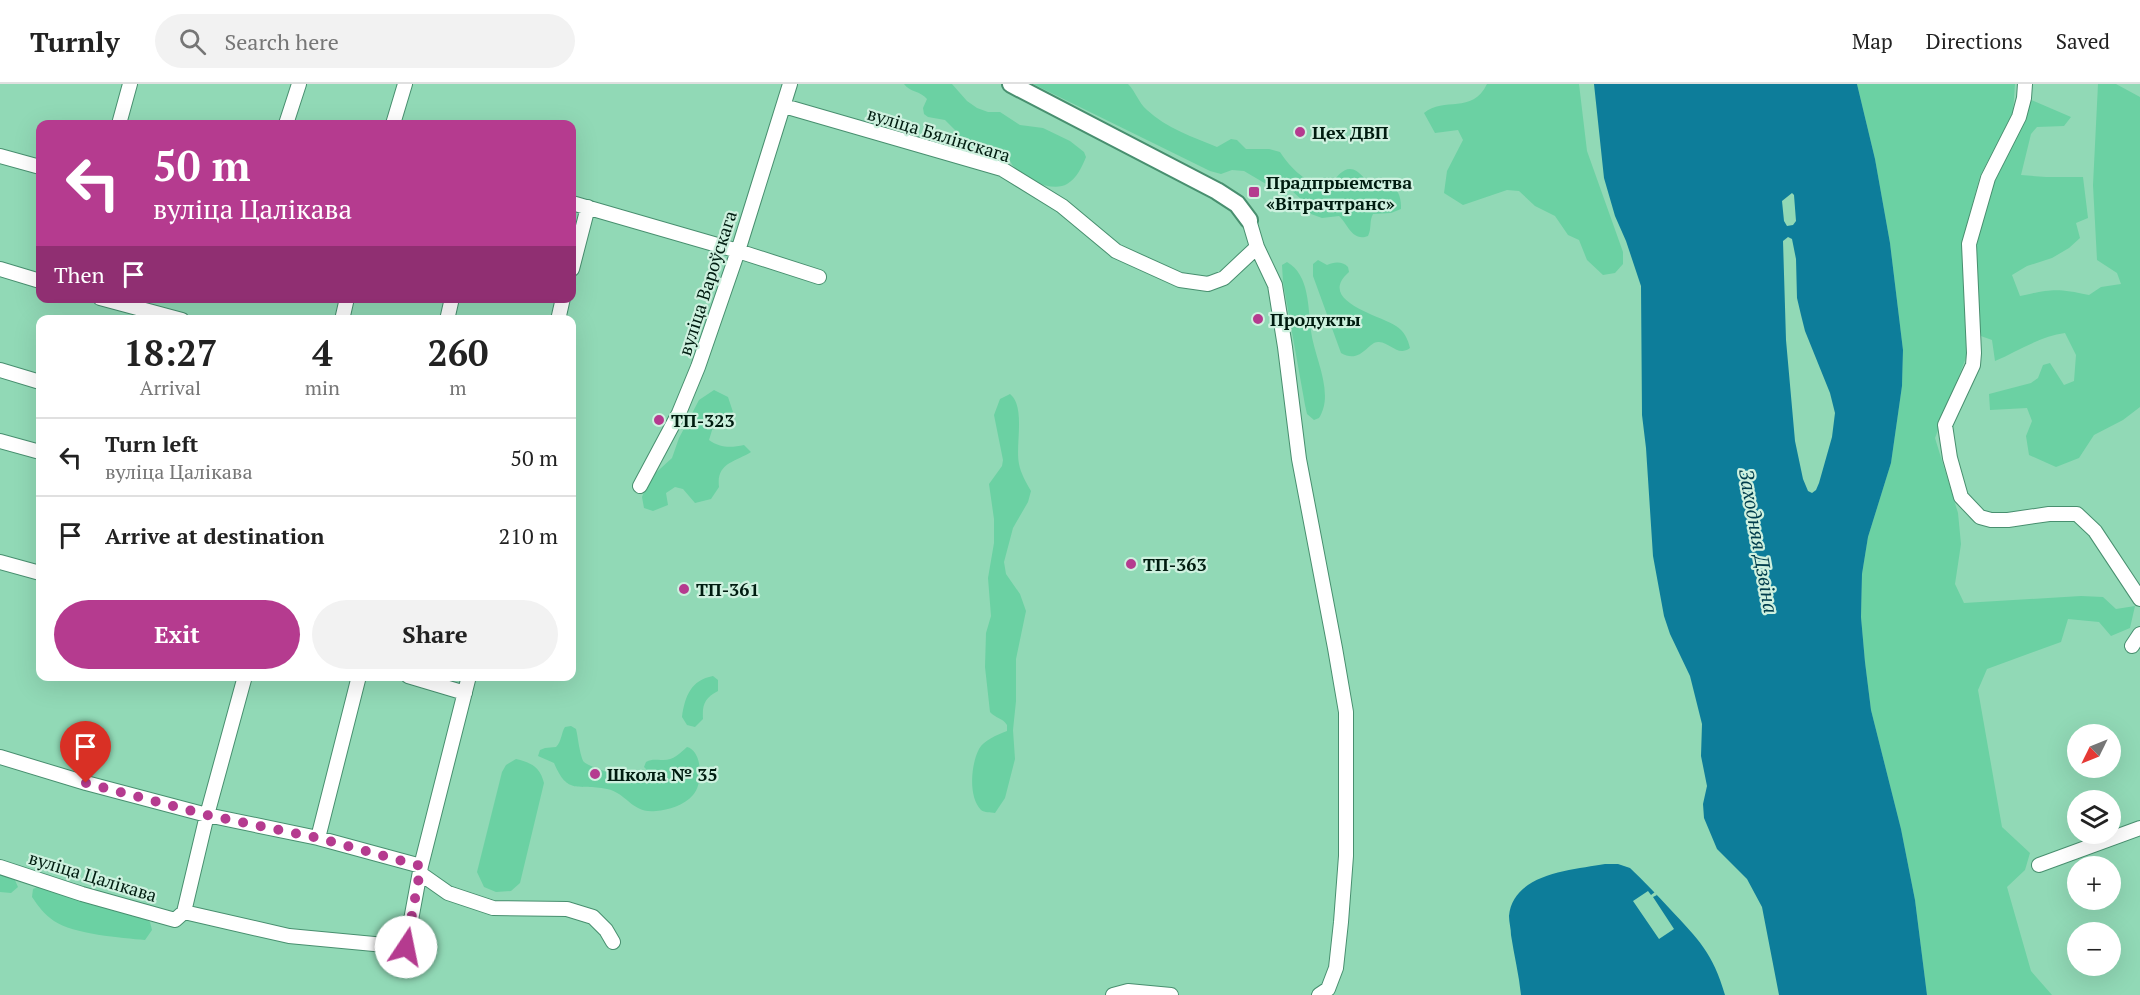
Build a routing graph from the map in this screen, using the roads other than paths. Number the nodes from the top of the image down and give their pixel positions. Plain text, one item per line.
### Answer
1 (130, 84) edge
2 (299, 84) edge
3 (405, 84) edge
4 (790, 84) edge
5 (1011, 84) edge
6 (2025, 84) edge
7 (784, 106) junction
8 (120, 120) edge
9 (287, 120) edge
10 (394, 120) edge
11 (0, 156) edge
12 (36, 165) edge
13 (576, 204) edge
14 (588, 207) junction
15 (1249, 220) joint
16 (1257, 247) junction
17 (738, 251) junction
18 (576, 254) edge
19 (0, 269) edge
20 (819, 277) dead end
21 (36, 280) edge
22 (119, 303) edge
23 (163, 315) edge
24 (0, 370) edge
25 (36, 381) edge
26 (0, 441) edge
27 (36, 451) edge
28 (640, 486) dead end
29 (0, 562) edge
30 (36, 572) edge
31 (2140, 599) edge
32 (2140, 634) edge
33 (2132, 646) dead end
34 (243, 681) edge
35 (357, 681) edge
36 (425, 681) edge
37 (468, 681) edge
38 (465, 693) junction
39 (0, 757) edge
40 (207, 815) junction
41 (2140, 828) edge
42 (318, 838) junction
43 (2038, 865) dead end
44 (0, 867) edge
45 (421, 870) junction
46 (179, 916) junction
47 (613, 942) dead end
48 (1113, 995) edge
49 (1171, 995) edge
50 (1319, 995) edge

1 - 8 street
2 - 9 street
3 - 10 street
4 - 7 street, вуліца Вароўскага
5 - 15 main road
6 - 31 street
7 - 16 street, вуліца Бялінскага
7 - 17 street, вуліца Вароўскага
11 - 12 street
13 - 14 street
14 - 17 street
14 - 18 street
15 - 16 street
16 - 50 street
17 - 20 street
17 - 28 street, вуліца Вароўскага
19 - 21 street
22 - 23 street
24 - 25 street
26 - 27 street
29 - 30 street
32 - 33 street
34 - 40 street
35 - 42 street
36 - 38 street
37 - 38 street
38 - 45 street
39 - 40 street
40 - 42 street
40 - 46 street
41 - 43 street
42 - 45 street
44 - 46 street, вуліца Цалікава
45 - 46 street, вуліца Цалікава
45 - 47 street
48 - 49 street

